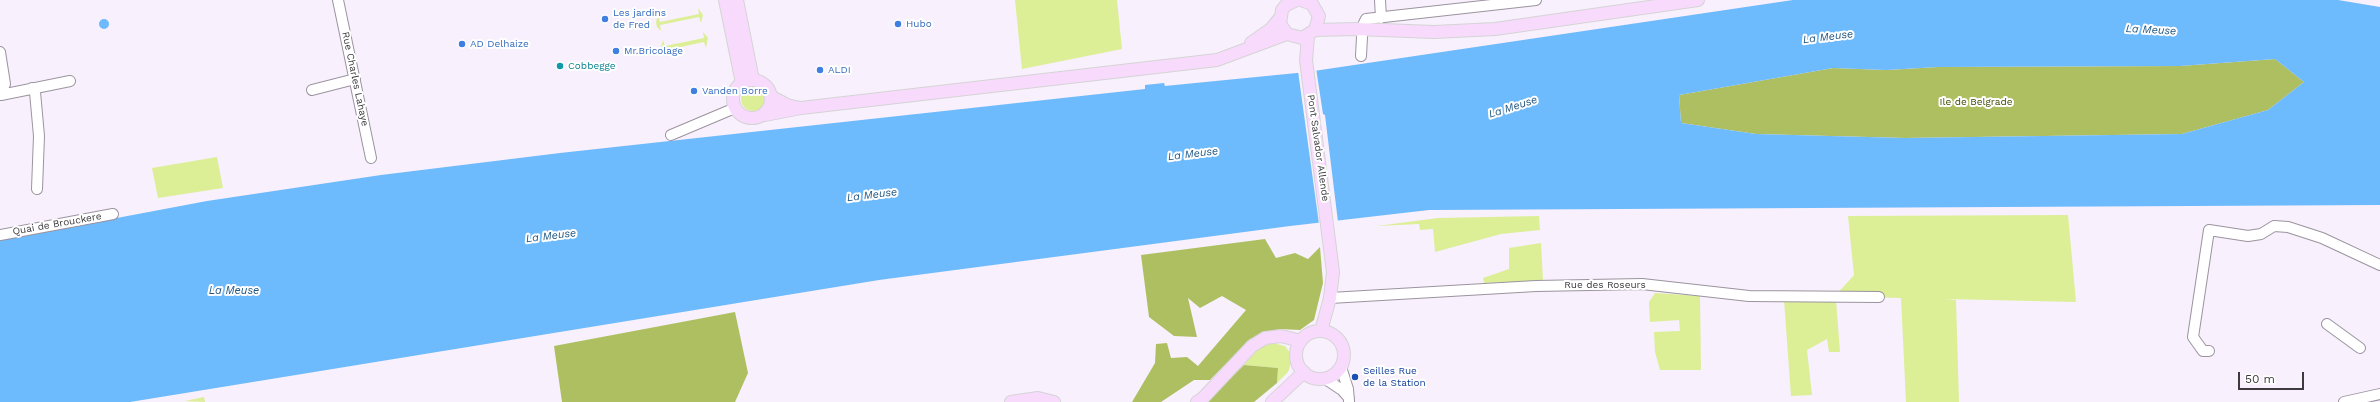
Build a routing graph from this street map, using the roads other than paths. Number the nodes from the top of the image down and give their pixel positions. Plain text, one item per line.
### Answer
1 (338, 0) edge
2 (725, 0) edge
3 (737, 0) edge
4 (1380, 0) edge
5 (1536, 0) edge
6 (1698, 0) edge
7 (1301, 1) edge
8 (1319, 16) junction
9 (1280, 18) junction
10 (1381, 18) junction
11 (1361, 30) junction
12 (1301, 35) junction
13 (1244, 50) junction
14 (0, 52) edge
15 (1361, 56) dead end
16 (355, 79) junction
17 (70, 81) dead end
18 (747, 82) junction
19 (32, 88) junction
20 (312, 90) dead end
21 (1, 95) edge
22 (772, 97) junction
23 (735, 108) junction
24 (801, 108) junction
25 (765, 115) junction
26 (670, 135) dead end
27 (371, 158) dead end
28 (37, 189) dead end
29 (113, 214) dead end
30 (0, 235) edge
31 (2380, 265) edge
32 (1879, 297) dead end
33 (1330, 298) junction
34 (2327, 324) dead end
35 (1321, 331) junction
36 (1301, 341) junction
37 (2360, 348) dead end
38 (2208, 351) dead end
39 (1340, 367) junction
40 (1304, 372) junction
41 (1324, 378) junction
42 (2380, 394) edge
43 (1349, 400) edge
44 (1011, 402) edge
45 (1054, 402) edge
46 (1197, 402) edge
47 (1272, 402) edge
48 (2344, 402) edge

1 - 16 street, Rue Charles Lahaye
2 - 18 main road
3 - 18 main road
4 - 10 street
5 - 10 street
6 - 11 main road
7 - 8 main road
7 - 9 main road
8 - 11 main road
8 - 12 main road
9 - 12 main road
9 - 13 main road
10 - 11 street
11 - 12 main road
11 - 15 street
12 - 13 main road
12 - 33 main road, Pont Salvador Allende
13 - 24 main road
14 - 21 street
16 - 20 street
16 - 27 street, Rue Charles Lahaye
17 - 19 street
18 - 22 main road
18 - 23 main road
19 - 21 street
19 - 28 street
22 - 24 main road
22 - 25 main road
23 - 25 main road
23 - 26 street
24 - 25 main road
29 - 30 street, Quai de Brouckere
31 - 38 street
32 - 33 street, Rue des Roseurs
33 - 35 main road, Pont Salvador Allende
34 - 37 street
35 - 36 main road
35 - 39 main road
36 - 40 main road
36 - 46 main road
39 - 41 main road
39 - 43 street
40 - 41 main road
40 - 47 main road
41 - 43 street
42 - 48 street
44 - 45 main road

